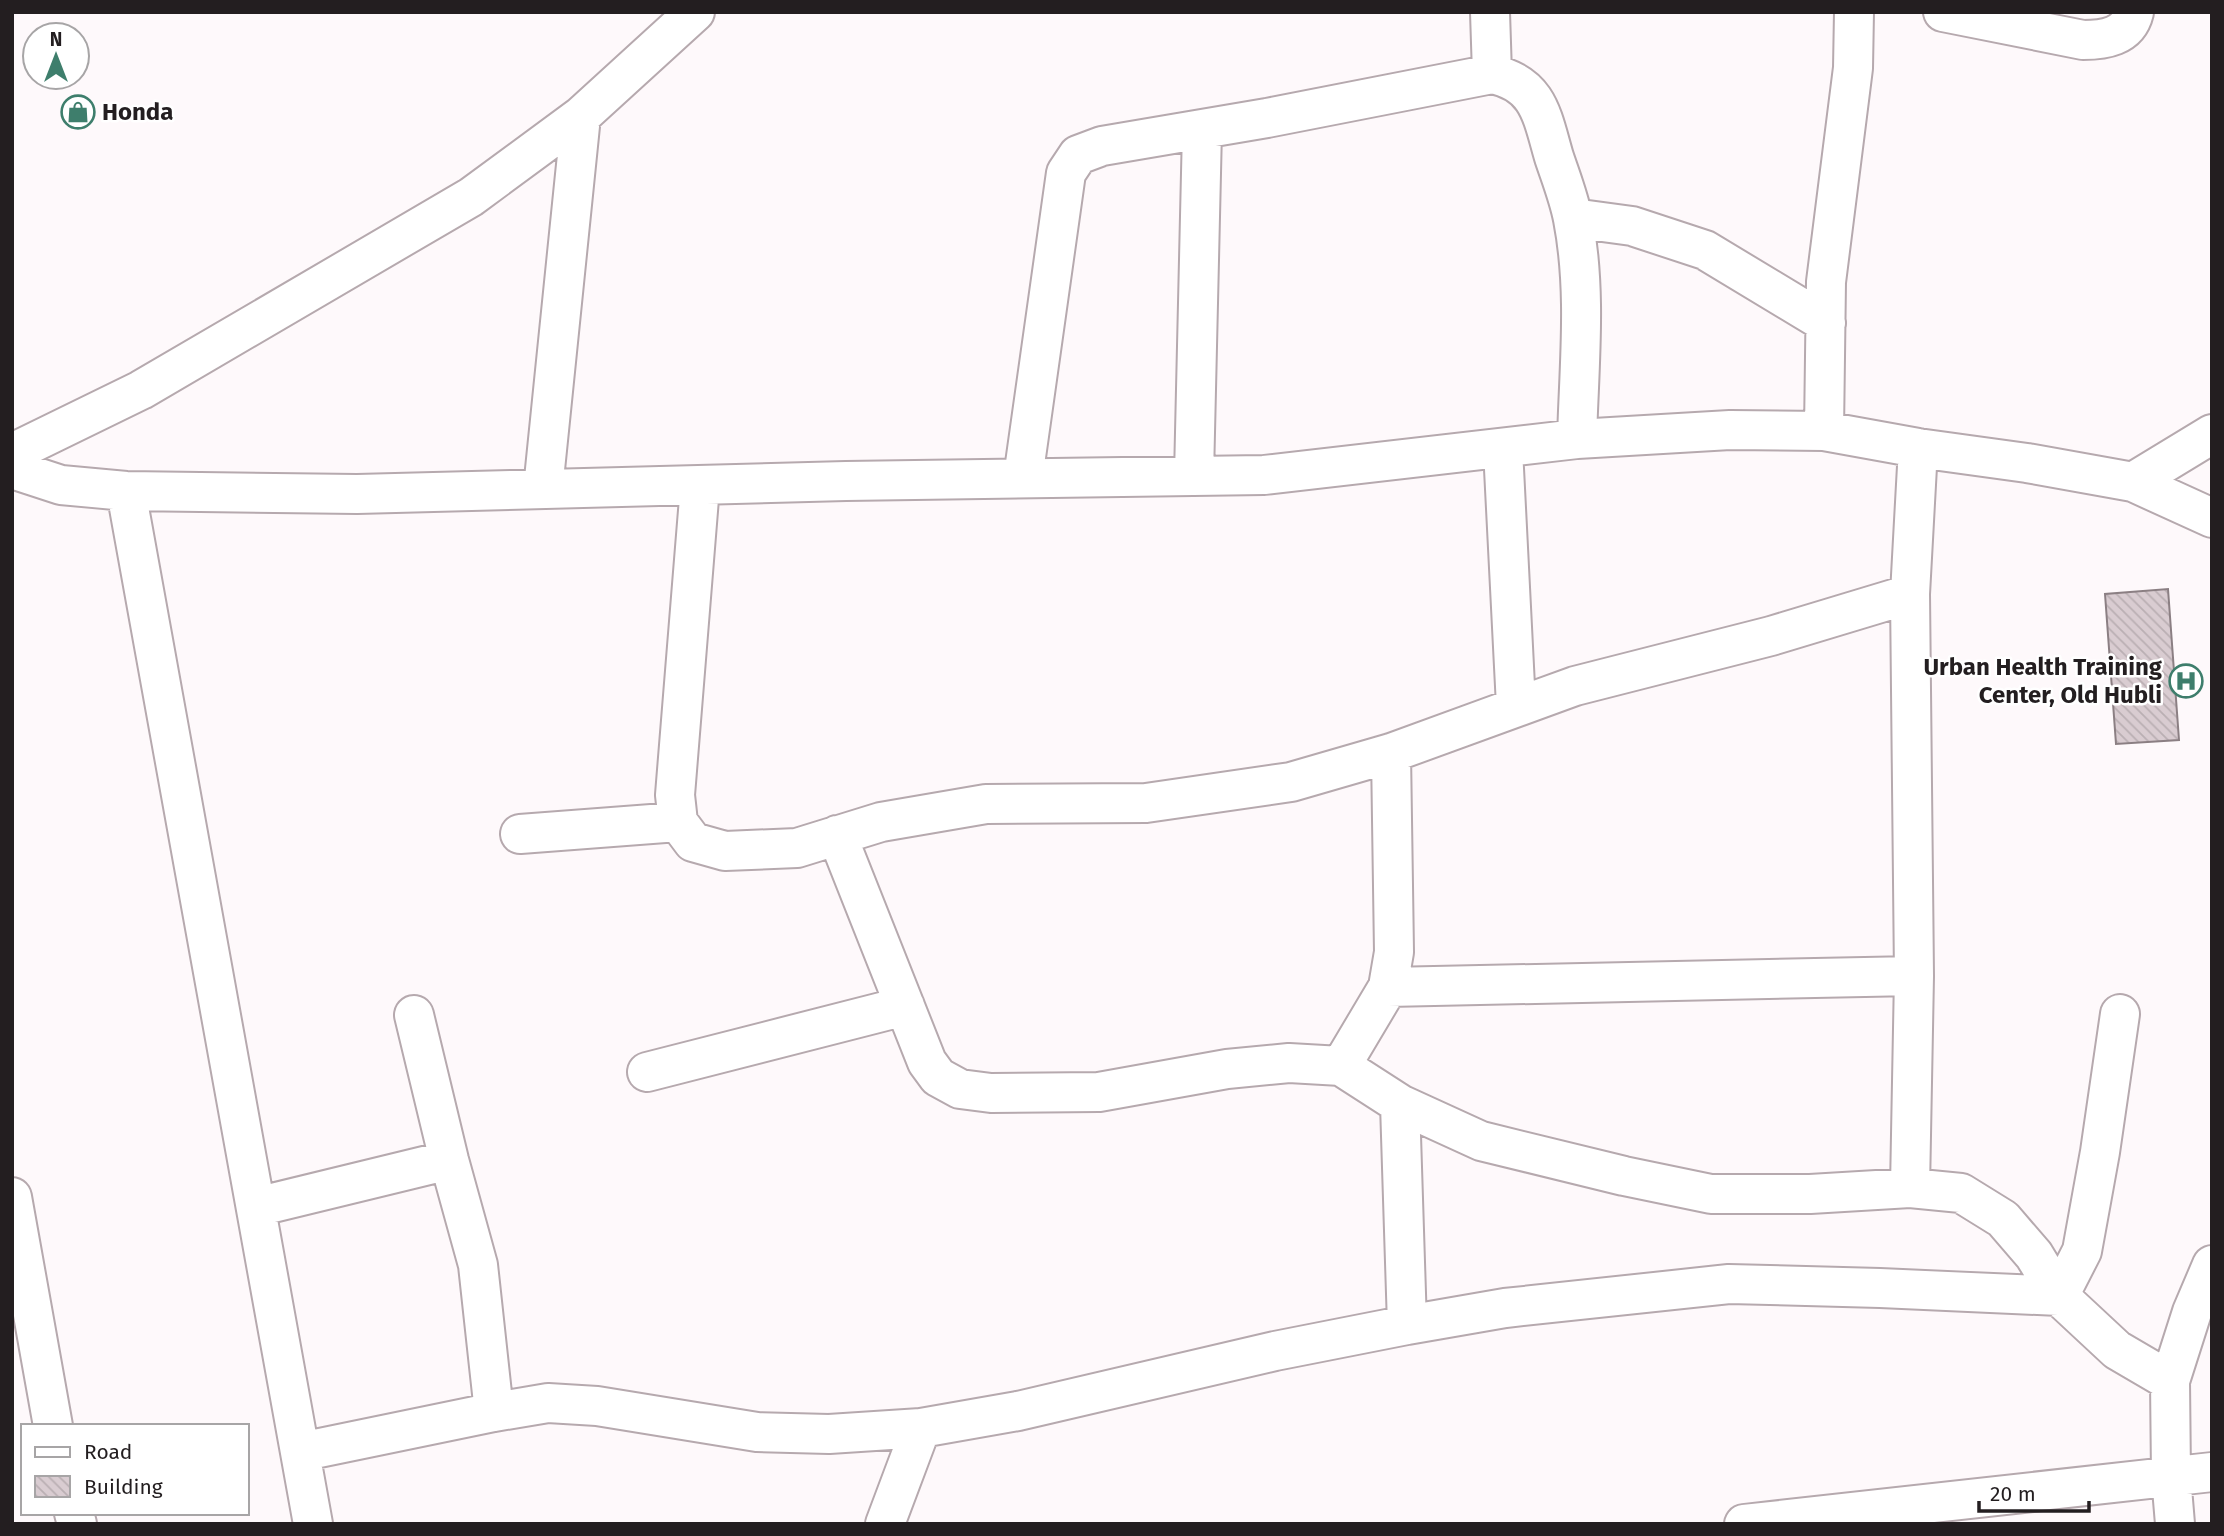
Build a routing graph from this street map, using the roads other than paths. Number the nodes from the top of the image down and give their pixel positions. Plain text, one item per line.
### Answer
1 (695, 12) edge
2 (1490, 12) edge
3 (1854, 12) edge
4 (1943, 12) edge
5 (2134, 12) edge
6 (1492, 74) junction
7 (581, 116) junction
8 (1202, 130) junction
9 (1573, 218) junction
10 (1826, 323) junction
11 (1824, 431) junction
12 (2212, 434) edge
13 (1577, 439) junction
14 (1503, 449) junction
15 (1918, 449) junction
16 (12, 453) edge
17 (12, 469) edge
18 (1194, 476) junction
19 (1023, 478) junction
20 (2133, 482) junction
21 (700, 486) junction
22 (543, 489) junction
23 (126, 491) junction
24 (2212, 517) edge
25 (1910, 594) junction
26 (1516, 706) junction
27 (1391, 753) junction
28 (678, 822) junction
29 (520, 834) dead end
30 (837, 835) junction
31 (1914, 976) junction
32 (1388, 987) junction
33 (905, 1006) junction
34 (2120, 1014) dead end
35 (414, 1015) dead end
36 (1341, 1066) junction
37 (647, 1072) dead end
38 (1400, 1104) junction
39 (449, 1160) junction
40 (1910, 1188) junction
41 (12, 1197) edge
42 (256, 1207) junction
43 (2212, 1265) edge
44 (2059, 1296) junction
45 (1408, 1325) junction
46 (2170, 1381) junction
47 (494, 1412) junction
48 (52, 1424) edge
49 (921, 1428) junction
50 (300, 1452) junction
51 (2212, 1472) edge
52 (2171, 1476) junction
53 (313, 1524) edge
54 (885, 1524) edge
55 (1744, 1524) edge
56 (2175, 1524) edge

1 - 7 street
2 - 6 street
3 - 10 street
4 - 5 street
6 - 8 street
6 - 9 street
7 - 16 street
7 - 22 street
8 - 18 street
8 - 19 street
9 - 10 street
9 - 13 street
10 - 11 street
11 - 13 street
11 - 15 street
12 - 20 street
13 - 14 street
14 - 18 street
14 - 26 street
15 - 20 street
15 - 25 street
17 - 23 street
18 - 19 street
19 - 21 street
20 - 24 street
21 - 22 street
21 - 28 street
22 - 23 street
23 - 42 street
25 - 26 street
25 - 31 street
26 - 27 street
27 - 30 street
27 - 32 street
28 - 29 street
28 - 30 street
30 - 33 street
31 - 32 street
31 - 40 street
32 - 36 street
33 - 36 street
33 - 37 street
34 - 44 street
35 - 39 street
36 - 38 street
38 - 40 street
38 - 45 street
39 - 42 street
39 - 47 street
40 - 44 street
41 - 48 street
42 - 50 street
43 - 46 street
44 - 45 street
44 - 46 street
45 - 49 street
46 - 52 street
47 - 49 street
47 - 50 street
49 - 54 street
50 - 53 street
51 - 52 street
52 - 55 street
52 - 56 street

